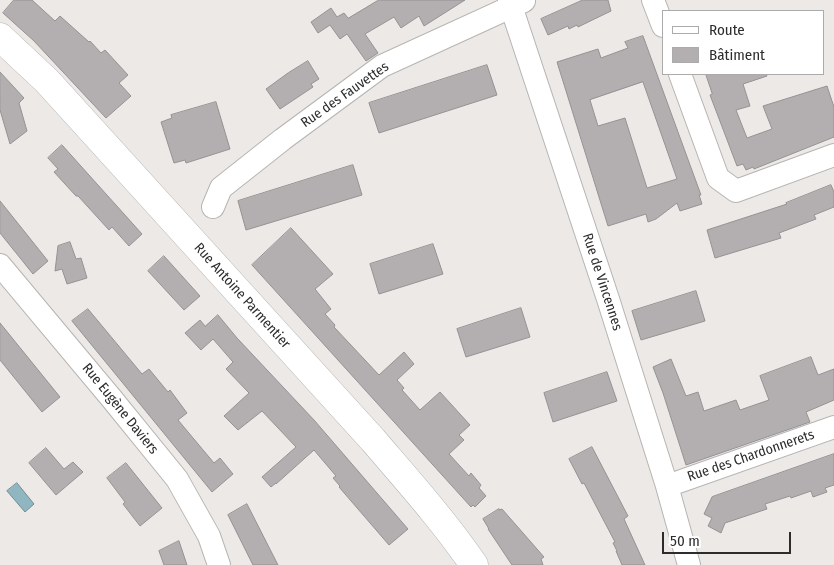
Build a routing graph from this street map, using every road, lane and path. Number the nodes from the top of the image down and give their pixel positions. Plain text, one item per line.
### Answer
1 (653, 0) edge
2 (516, 2) edge
3 (662, 23) edge
4 (0, 37) edge
5 (680, 75) edge
6 (834, 155) edge
7 (213, 207) dead end
8 (0, 265) edge
9 (834, 428) edge
10 (667, 486) junction
11 (219, 565) edge
12 (474, 565) edge
13 (689, 565) edge

1 - 3 street
2 - 7 street, Rue des Fauvettes
2 - 10 street, Rue de Vincennes
4 - 12 main road, Rue Antoine Parmentier
5 - 6 street
8 - 11 street, Rue Eugène Daviers
9 - 10 street, Rue des Chardonnerets
10 - 13 street, Rue de Vincennes

